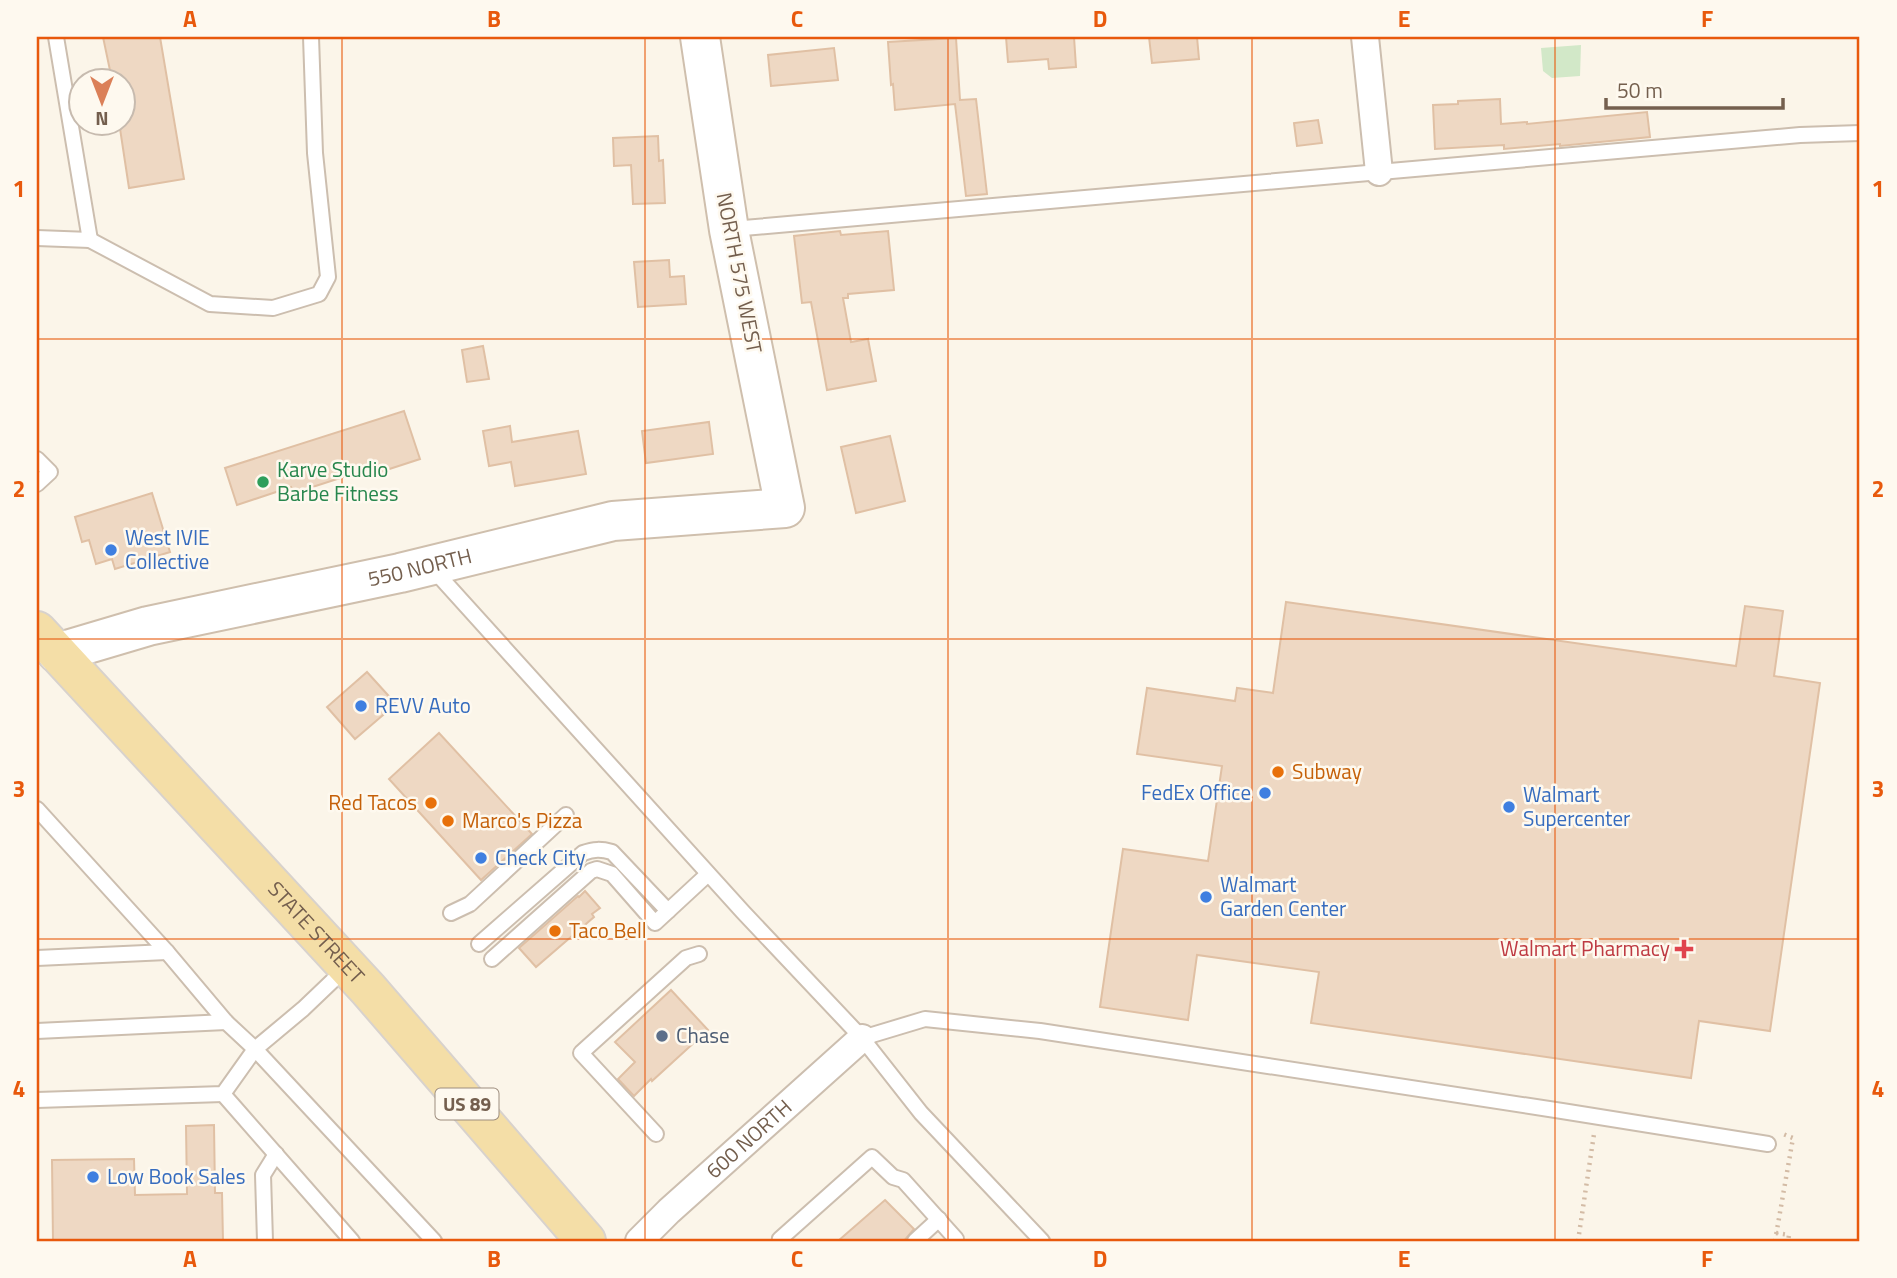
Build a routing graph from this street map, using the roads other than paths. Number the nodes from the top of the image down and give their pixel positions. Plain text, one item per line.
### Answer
1 (56, 37) edge
2 (311, 37) edge
3 (701, 37) edge
4 (1365, 37) edge
5 (1860, 133) edge
6 (1379, 172) junction
7 (729, 230) junction
8 (37, 238) edge
9 (90, 240) junction
10 (37, 459) edge
11 (37, 484) edge
12 (785, 508) joint
13 (430, 566) junction
14 (47, 642) edge
15 (37, 809) edge
16 (566, 815) dead end
17 (708, 874) junction
18 (668, 911) junction
19 (451, 913) dead end
20 (479, 944) dead end
21 (167, 952) junction
22 (699, 954) dead end
23 (37, 958) edge
24 (492, 959) dead end
25 (347, 967) junction
26 (226, 1022) junction
27 (37, 1031) edge
28 (862, 1038) junction
29 (255, 1049) junction
30 (223, 1094) junction
31 (37, 1100) edge
32 (656, 1134) dead end
33 (1768, 1144) dead end
34 (276, 1154) junction
35 (939, 1219) junction
36 (956, 1239) dead end
37 (265, 1241) edge
38 (352, 1241) edge
39 (434, 1241) edge
40 (586, 1241) edge
41 (639, 1241) edge
42 (781, 1241) edge
43 (915, 1241) edge
44 (1042, 1241) edge

1 - 9 lane
2 - 9 lane
3 - 7 street, NORTH 575 WEST
4 - 6 street
5 - 6 lane
6 - 7 lane
7 - 12 street, NORTH 575 WEST
8 - 9 lane
10 - 11 lane
12 - 13 street, 550 NORTH
13 - 14 street, 550 NORTH
13 - 17 lane
14 - 25 main road, STATE STREET / US 89
15 - 21 lane
16 - 19 lane
17 - 18 lane
17 - 28 lane
18 - 20 lane
18 - 24 lane
21 - 23 lane
21 - 26 lane
22 - 32 lane
25 - 29 lane
25 - 40 main road, STATE STREET / US 89
26 - 27 lane
26 - 29 lane
28 - 33 lane
28 - 41 street, 600 NORTH
28 - 44 lane
29 - 30 lane
29 - 39 lane
30 - 31 lane
30 - 34 lane
34 - 37 lane
34 - 38 lane
35 - 36 lane
35 - 42 lane
35 - 43 lane

